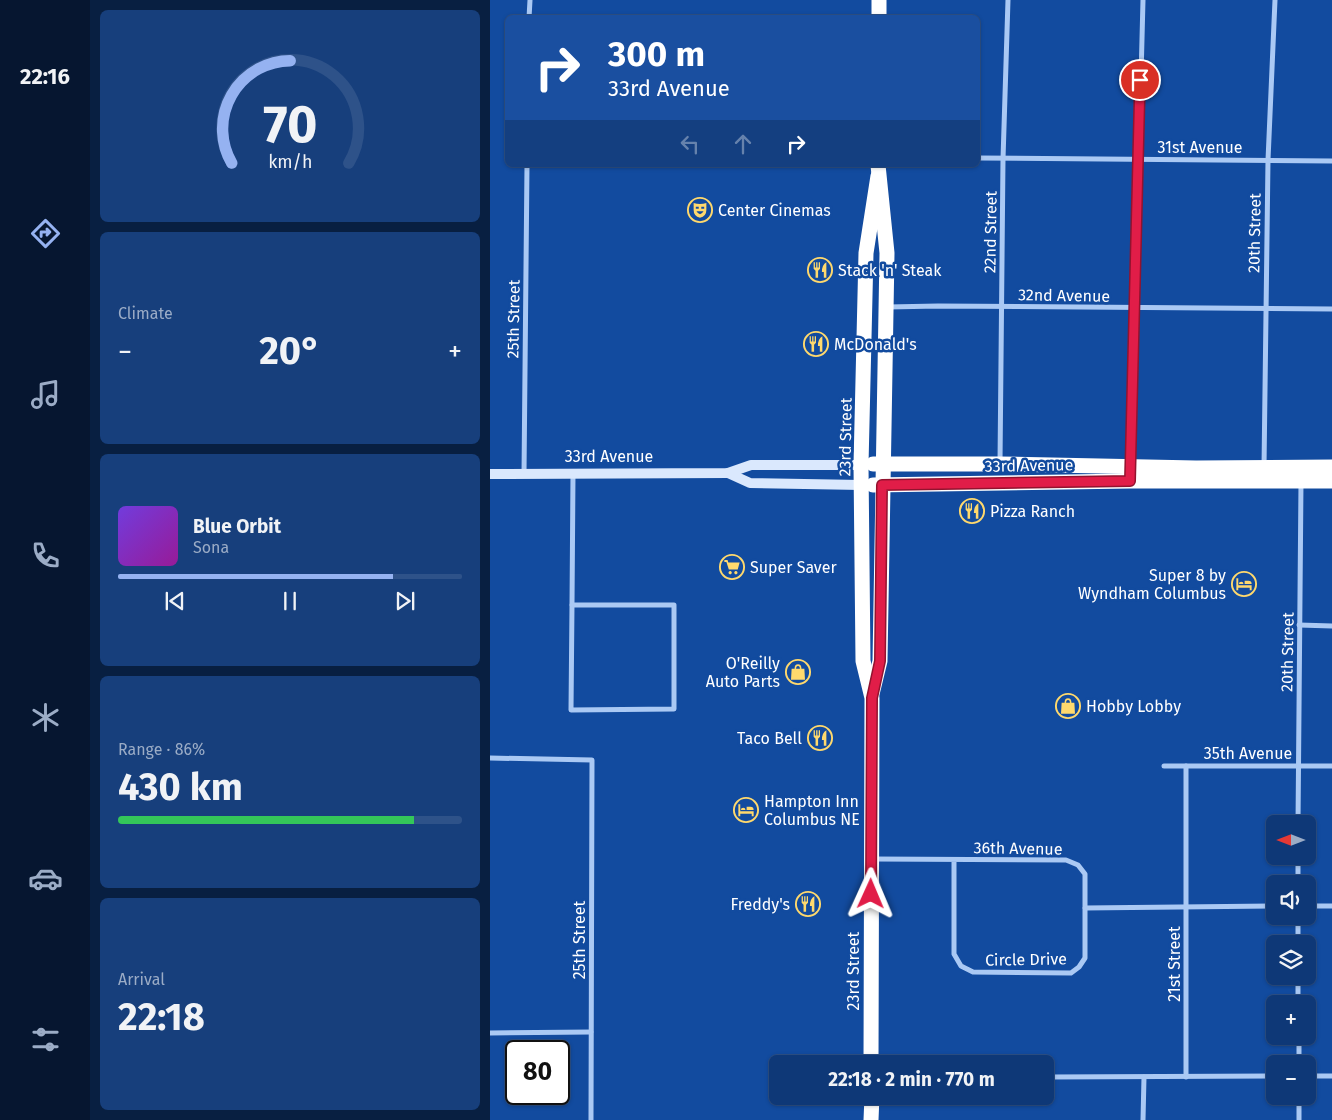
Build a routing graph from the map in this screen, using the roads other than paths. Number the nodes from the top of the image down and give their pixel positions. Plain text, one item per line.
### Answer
1 (530, 0) edge
2 (879, 0) edge
3 (1008, 0) edge
4 (1143, 0) edge
5 (1275, 0) edge
6 (529, 15) edge
7 (879, 15) edge
8 (980, 158) edge
9 (1003, 159) junction
10 (1138, 160) junction
11 (1268, 160) junction
12 (1332, 161) edge
13 (527, 167) edge
14 (878, 171) edge
15 (886, 307) junction
16 (1001, 307) junction
17 (1134, 308) junction
18 (1265, 309) junction
19 (1332, 309) edge
20 (861, 464) junction
21 (883, 464) junction
22 (1000, 464) junction
23 (1264, 467) junction
24 (1332, 467) edge
25 (728, 473) junction
26 (490, 474) edge
27 (524, 474) junction
28 (573, 474) junction
29 (1130, 474) junction
30 (1301, 481) junction
31 (1332, 481) edge
32 (861, 485) junction
33 (882, 485) junction
34 (572, 606) junction
35 (1300, 625) junction
36 (1332, 626) edge
37 (872, 698) junction
38 (490, 758) edge
39 (1164, 766) dead end
40 (1186, 766) junction
41 (1298, 766) junction
42 (1332, 766) edge
43 (1298, 815) edge
44 (872, 859) junction
45 (954, 860) junction
46 (1266, 906) edge
47 (1316, 906) edge
48 (1332, 906) edge
49 (1186, 907) junction
50 (1085, 908) junction
51 (591, 1032) junction
52 (490, 1033) edge
53 (871, 1055) edge
54 (1266, 1076) edge
55 (1316, 1076) edge
56 (1332, 1076) edge
57 (1054, 1077) edge
58 (1144, 1077) junction
59 (1186, 1077) junction
60 (872, 1105) edge
61 (1299, 1105) edge
62 (591, 1120) edge
63 (872, 1120) edge
64 (1143, 1120) edge
65 (1299, 1120) edge

1 - 6 street
2 - 7 highway
3 - 9 street, 22nd Street
4 - 10 street
5 - 11 street, 20th Street
8 - 9 street, 31st Avenue
9 - 10 street, 31st Avenue
9 - 16 street, 22nd Street
10 - 11 street, 31st Avenue
10 - 17 street
11 - 12 street, 31st Avenue
11 - 18 street, 20th Street
13 - 27 street, 25th Street
14 - 15 highway, 23rd Street
14 - 20 highway, 23rd Street
15 - 16 street, 32nd Avenue
15 - 21 highway, 23rd Street
16 - 17 street, 32nd Avenue
16 - 22 street, 22nd Street
17 - 18 street, 32nd Avenue
17 - 29 street
18 - 19 street, 32nd Avenue
18 - 23 street, 20th Street
20 - 21 highway, 33rd Avenue
20 - 25 main road, 33rd Avenue
20 - 32 highway, 23rd Street
21 - 22 highway, 33rd Avenue
21 - 33 highway, 23rd Street
22 - 29 highway, 33rd Avenue
23 - 24 highway, 33rd Avenue
23 - 29 highway, 33rd Avenue
25 - 28 main road, 33rd Avenue
25 - 32 main road, 33rd Avenue
26 - 27 main road, 33rd Avenue
27 - 28 main road, 33rd Avenue
28 - 34 street
29 - 30 highway, 33rd Avenue
29 - 33 highway, 33rd Avenue
30 - 31 highway, 33rd Avenue
30 - 35 street, 20th Street
32 - 33 highway, 33rd Avenue
32 - 37 highway, 23rd Street
33 - 37 highway, 23rd Street
34 - 34 street
35 - 36 street
35 - 41 street, 20th Street
37 - 44 highway, 23rd Street
38 - 51 street, 25th Street
39 - 40 street, 35th Avenue
40 - 41 street, 35th Avenue
40 - 49 street, 21st Street
41 - 42 street, 35th Avenue
41 - 43 street, 20th Street
44 - 45 street, 36th Avenue
44 - 53 highway, 23rd Street
45 - 50 street, 36th Avenue
45 - 50 street, Circle Drive
46 - 49 street
47 - 48 street
49 - 50 street
49 - 59 street, 21st Street
51 - 52 street
51 - 62 street, 25th Street
54 - 59 street
55 - 56 street
57 - 58 street
58 - 59 street
58 - 64 street
60 - 63 highway
61 - 65 street

